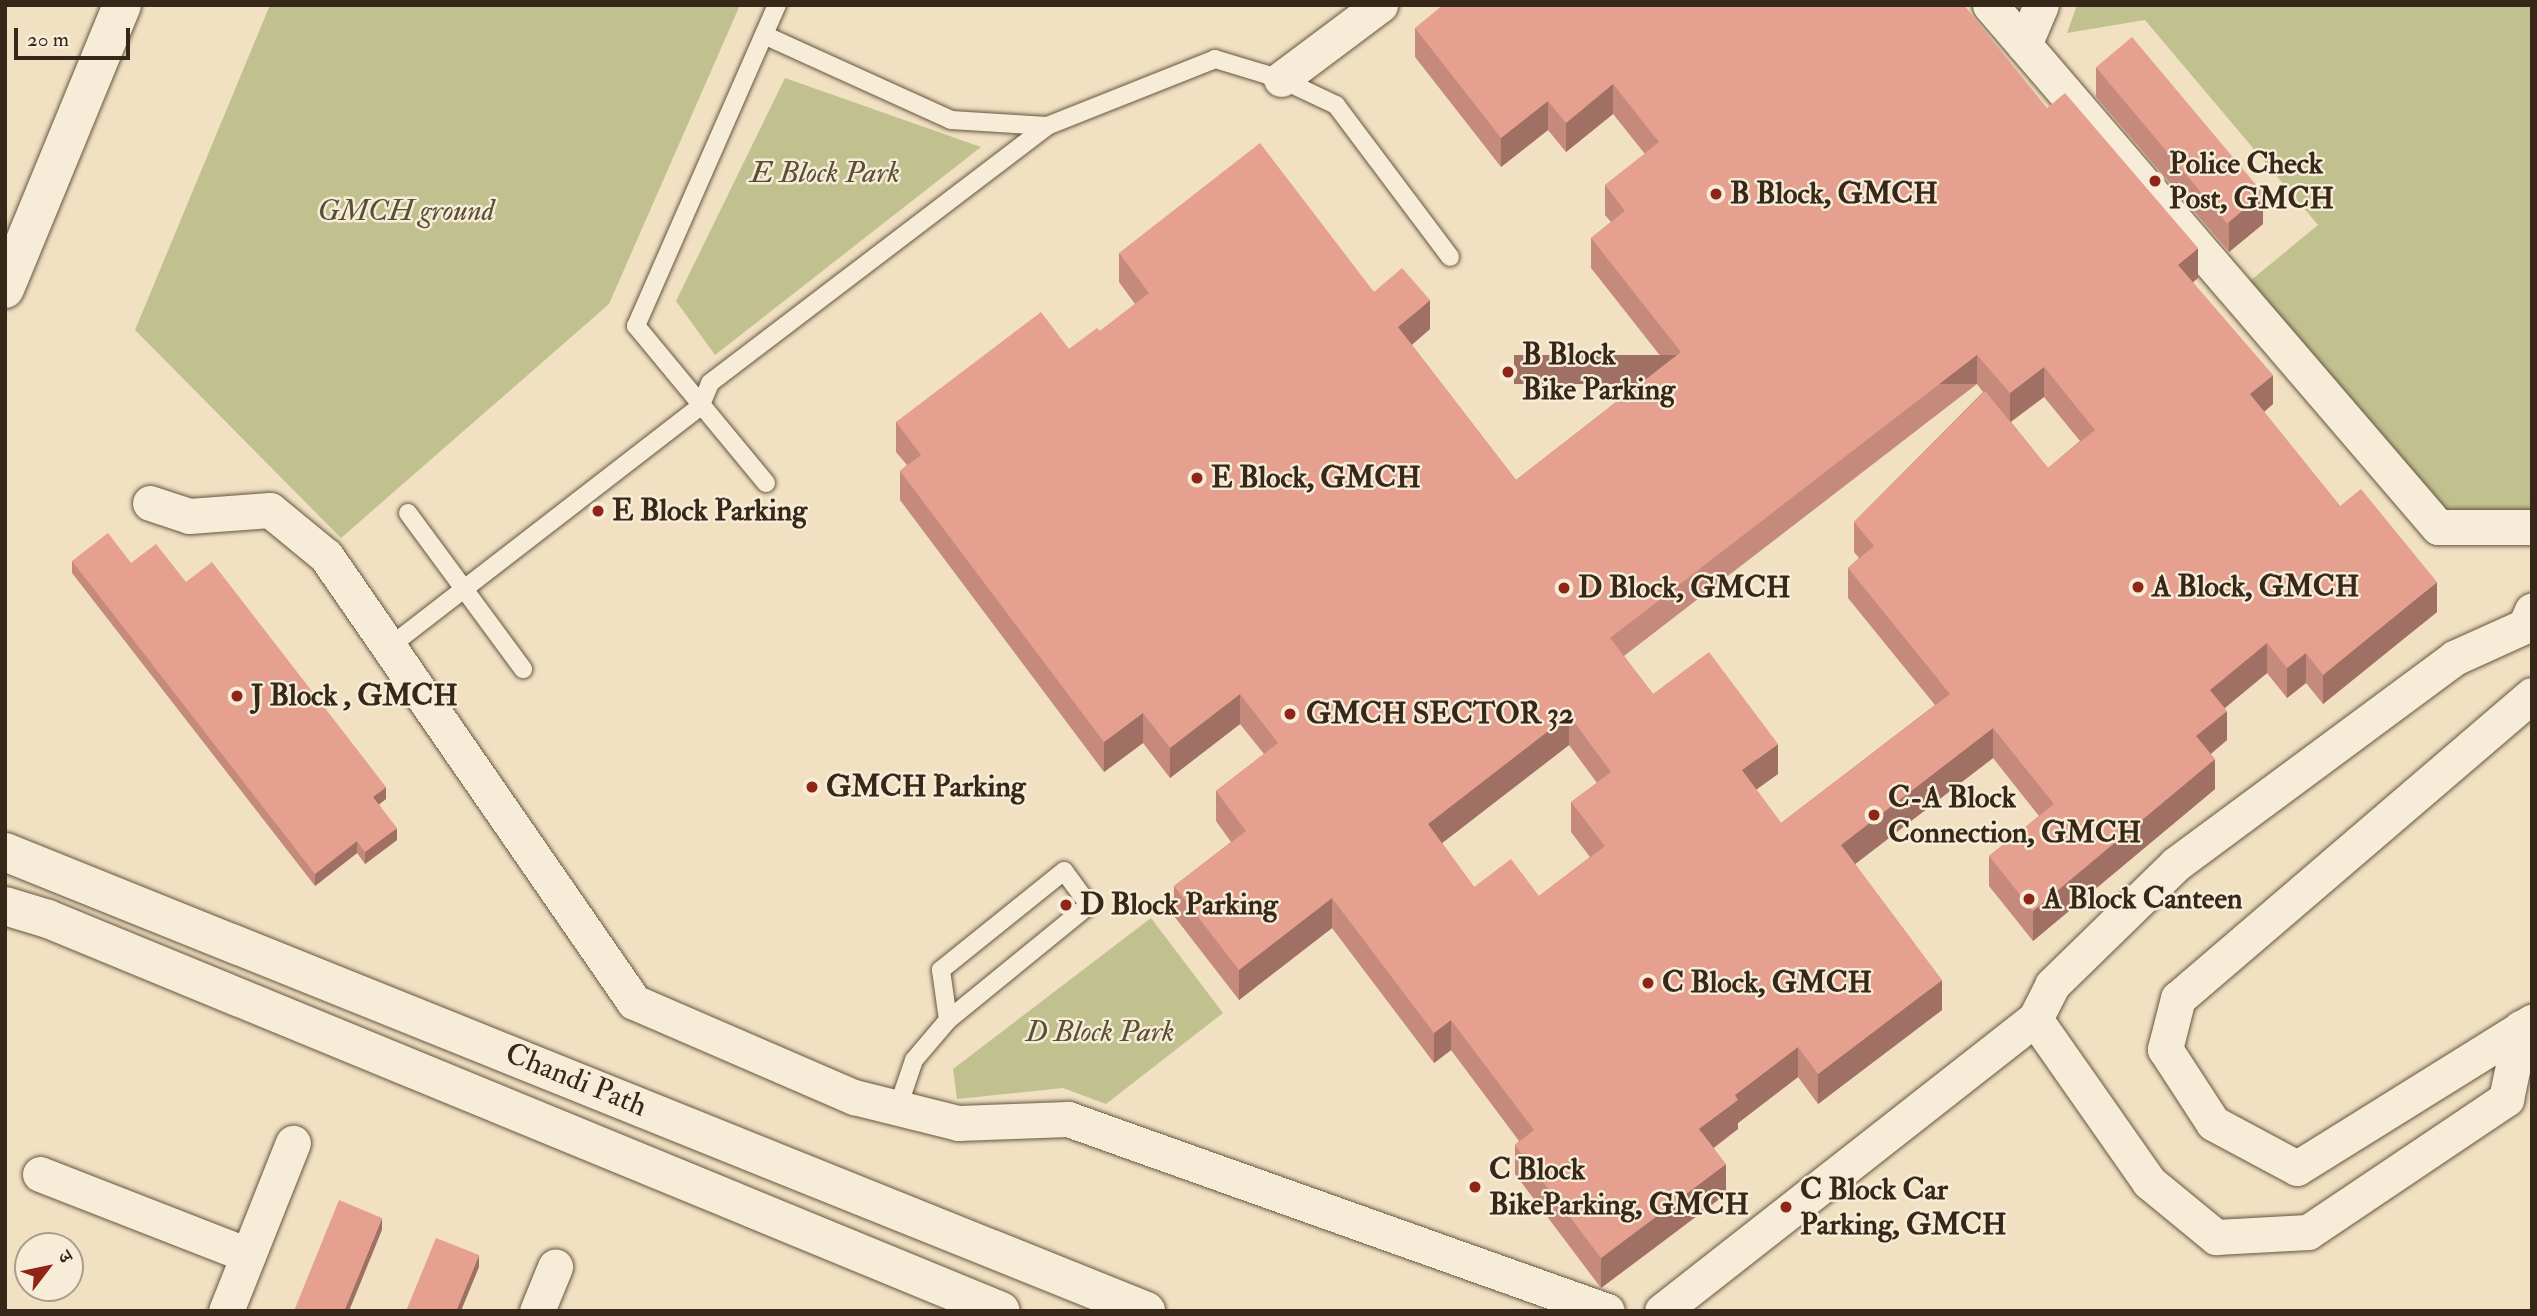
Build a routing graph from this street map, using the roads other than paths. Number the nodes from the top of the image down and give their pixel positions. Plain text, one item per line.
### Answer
1 (122, 5) edge
2 (777, 5) edge
3 (1380, 5) edge
4 (1990, 5) edge
5 (2041, 5) edge
6 (764, 36) junction
7 (2024, 45) junction
8 (1281, 79) junction
9 (1047, 126) junction
10 (1450, 257) dead end
11 (5, 289) edge
12 (700, 407) junction
13 (766, 483) dead end
14 (150, 503) dead end
15 (408, 513) dead end
16 (2532, 527) edge
17 (464, 588) junction
18 (2532, 610) edge
19 (389, 647) junction
20 (523, 669) dead end
21 (2532, 695) edge
22 (5, 852) edge
23 (5, 906) edge
24 (2035, 1019) junction
25 (948, 1020) junction
26 (2526, 1025) edge
27 (897, 1110) junction
28 (293, 1143) dead end
29 (40, 1174) dead end
30 (248, 1255) junction
31 (555, 1267) dead end
32 (226, 1311) edge
33 (537, 1311) edge
34 (1001, 1311) edge
35 (1146, 1311) edge
36 (1607, 1311) edge
37 (1662, 1311) edge

1 - 11 main road
2 - 6 lane
3 - 8 street
4 - 7 street
5 - 7 street
6 - 9 lane
6 - 12 lane
7 - 16 street
8 - 9 lane
8 - 10 lane
9 - 12 lane
12 - 13 lane
12 - 17 lane
14 - 19 street
15 - 17 lane
17 - 19 lane
17 - 20 lane
18 - 24 street
19 - 27 street
21 - 26 street
22 - 35 main road, Chandi Path
23 - 34 main road, Chandi Path
24 - 26 street
24 - 37 street
25 - 25 lane
25 - 27 lane
27 - 36 street
28 - 30 street
29 - 30 street
30 - 32 street
31 - 33 street

